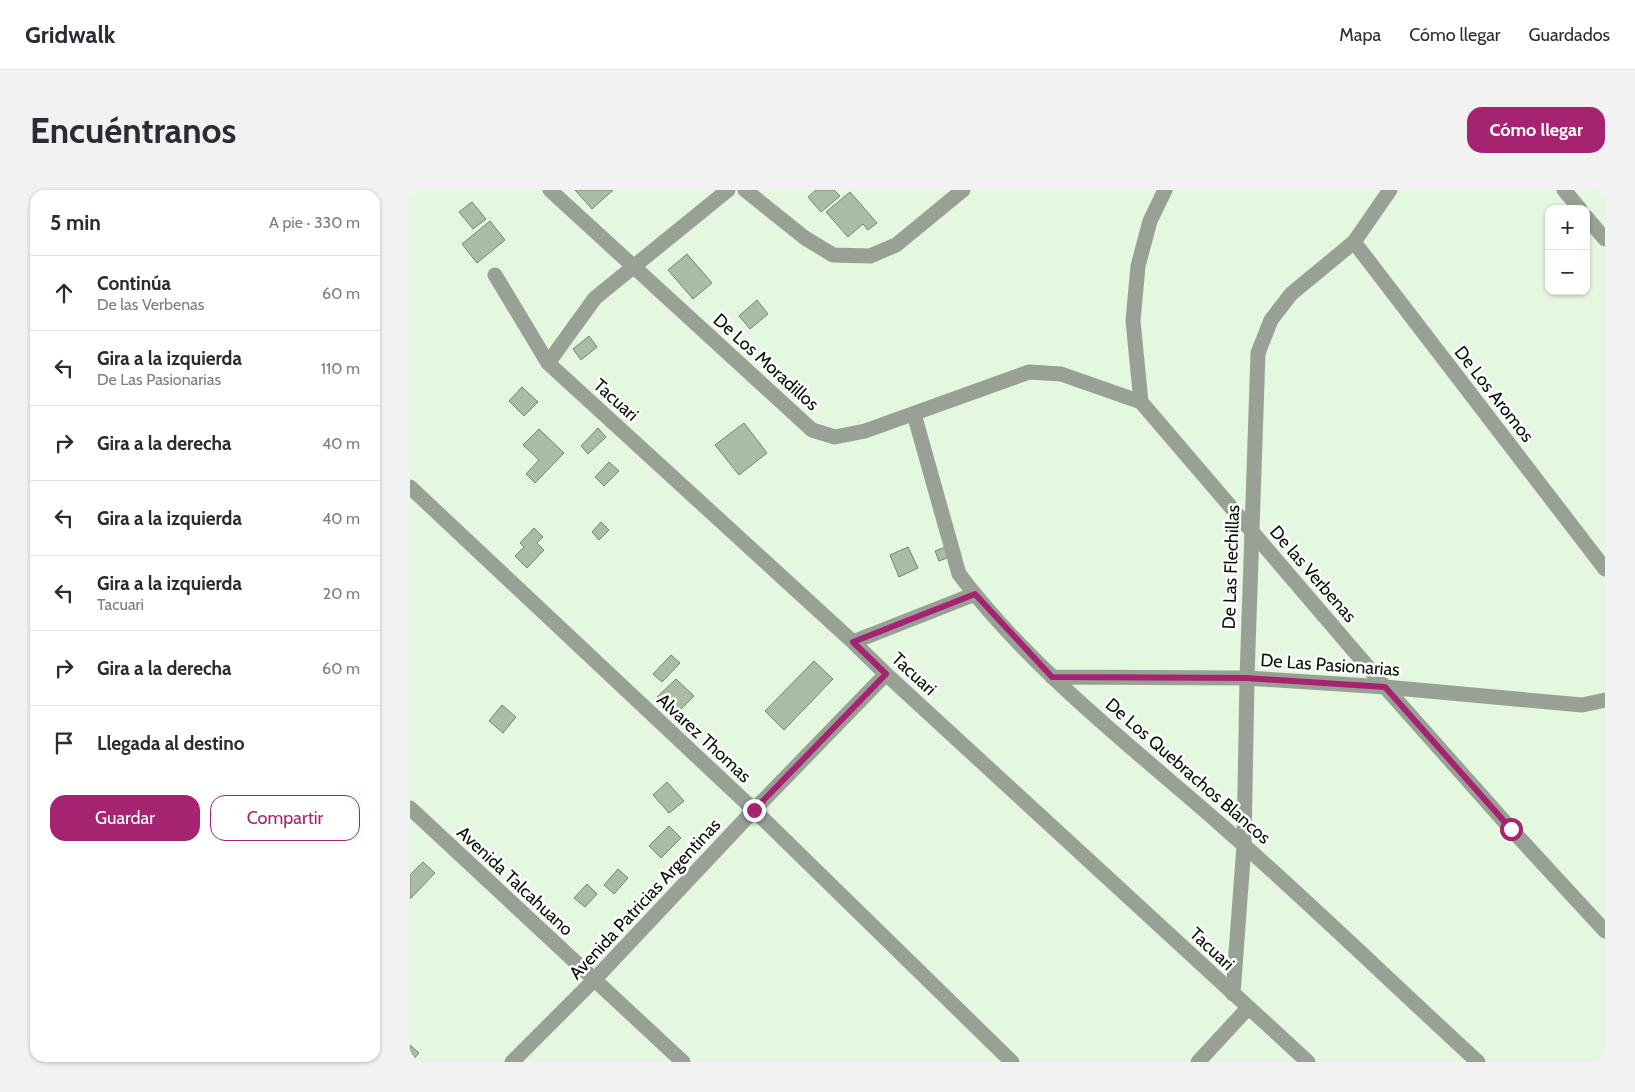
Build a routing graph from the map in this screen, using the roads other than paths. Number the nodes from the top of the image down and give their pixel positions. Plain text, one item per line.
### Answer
1 (550, 190) edge
2 (728, 190) edge
3 (745, 190) edge
4 (963, 190) edge
5 (1165, 190) edge
6 (1390, 190) edge
7 (1564, 190) edge
8 (1577, 205) edge
9 (1590, 222) edge
10 (1605, 239) edge
11 (1354, 242) junction
12 (633, 267) junction
13 (495, 275) dead end
14 (548, 363) junction
15 (1141, 402) junction
16 (914, 414) junction
17 (410, 487) edge
18 (1251, 531) junction
19 (1605, 569) edge
20 (975, 594) junction
21 (853, 642) junction
22 (886, 674) junction
23 (1052, 677) junction
24 (1246, 678) junction
25 (1385, 687) junction
26 (1605, 700) edge
27 (410, 808) edge
28 (754, 810) junction
29 (1244, 845) junction
30 (1605, 931) edge
31 (594, 980) junction
32 (1234, 994) junction
33 (1248, 1008) junction
34 (512, 1062) edge
35 (683, 1062) edge
36 (1012, 1062) edge
37 (1198, 1062) edge
38 (1308, 1062) edge
39 (1478, 1062) edge

1 - 12 street, De Los Moradillos
2 - 12 street
3 - 4 street
5 - 15 street
6 - 11 street, De Las Flechillas
7 - 8 street
9 - 10 street
11 - 18 street, De Las Flechillas
11 - 19 street, De Los Aromos
12 - 14 street
12 - 16 street, De Los Moradillos
13 - 14 street, Tacuari
14 - 21 street, Tacuari
15 - 16 street, De Los Moradillos
15 - 18 street, De las Verbenas
16 - 20 street, De Los Quebrachos Blancos
17 - 28 street, Alvarez Thomas
18 - 24 street, De Las Flechillas
18 - 25 street, De las Verbenas
20 - 21 street
20 - 23 street, De Los Quebrachos Blancos
21 - 22 street, Tacuari
22 - 28 street, Avenida Patricias Argentinas
22 - 32 street, Tacuari
23 - 24 street, De Las Pasionarias
23 - 29 street, De Los Quebrachos Blancos
24 - 25 street, De Las Pasionarias
24 - 29 street, De Las Flechillas
25 - 26 street, De Las Pasionarias
25 - 30 street, De las Verbenas
27 - 31 street, Avenida Talcahuano
28 - 31 street, Avenida Patricias Argentinas
28 - 36 street, Alvarez Thomas
29 - 32 street, De Las Flechillas
29 - 39 street, De Los Quebrachos Blancos
31 - 34 street, Avenida Patricias Argentinas
31 - 35 street, Avenida Talcahuano
32 - 33 street, Tacuari
33 - 37 street
33 - 38 street, Tacuari

